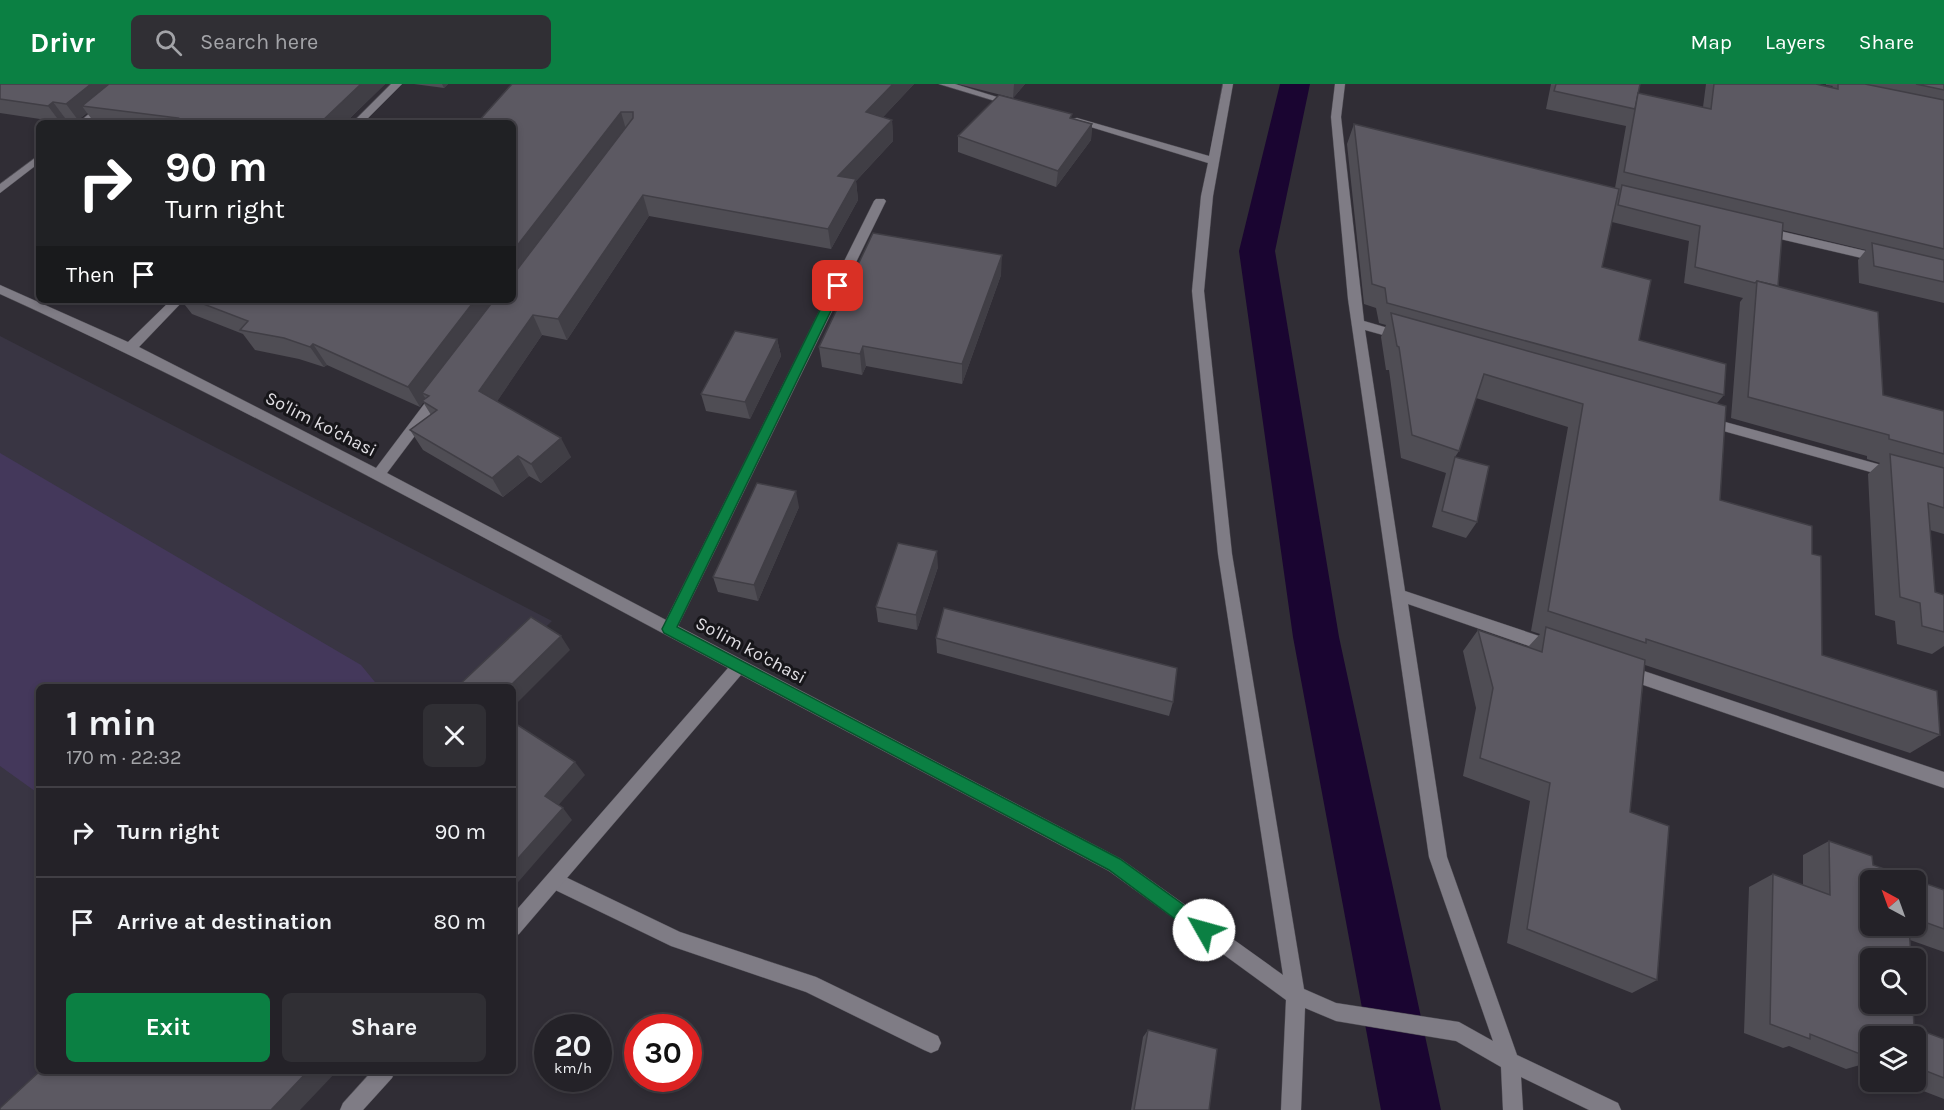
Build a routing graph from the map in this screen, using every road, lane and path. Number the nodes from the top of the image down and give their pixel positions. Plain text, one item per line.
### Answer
1 (131, 84) edge
2 (397, 84) edge
3 (944, 84) edge
4 (1228, 84) edge
5 (1340, 84) edge
6 (1023, 106) edge
7 (1057, 116) edge
8 (87, 120) edge
9 (360, 120) edge
10 (36, 160) edge
11 (1214, 161) junction
12 (0, 190) edge
13 (880, 201) dead end
14 (1749, 227) edge
15 (1898, 263) edge
16 (0, 289) edge
17 (175, 303) edge
18 (1358, 324) junction
19 (1415, 340) edge
20 (130, 348) junction
21 (447, 383) edge
22 (1691, 417) edge
23 (378, 475) junction
24 (1910, 478) edge
25 (1398, 595) junction
26 (669, 629) junction
27 (1565, 651) edge
28 (740, 666) junction
29 (1610, 667) edge
30 (1944, 780) edge
31 (555, 881) junction
32 (516, 925) edge
33 (1296, 995) junction
34 (931, 1043) dead end
35 (1510, 1062) junction
36 (382, 1074) edge
37 (350, 1110) edge
38 (1292, 1110) edge
39 (1513, 1110) edge
40 (1611, 1110) edge

1 - 8 street
2 - 9 street
3 - 6 street
4 - 11 street
5 - 18 street
7 - 11 street
10 - 12 street
11 - 33 street
13 - 26 street
14 - 15 street
16 - 20 street, So'lim ko'chasi
17 - 20 street
18 - 19 street
18 - 25 street
20 - 23 street, So'lim ko'chasi
21 - 23 street
22 - 24 street
23 - 26 street, So'lim ko'chasi
25 - 27 street
25 - 35 street
26 - 28 street, So'lim ko'chasi
28 - 31 street
28 - 33 street, So'lim ko'chasi
29 - 30 street
31 - 32 street
31 - 34 street
33 - 35 street, So'lim ko'chasi
33 - 38 street
35 - 39 street
35 - 40 street
36 - 37 street

